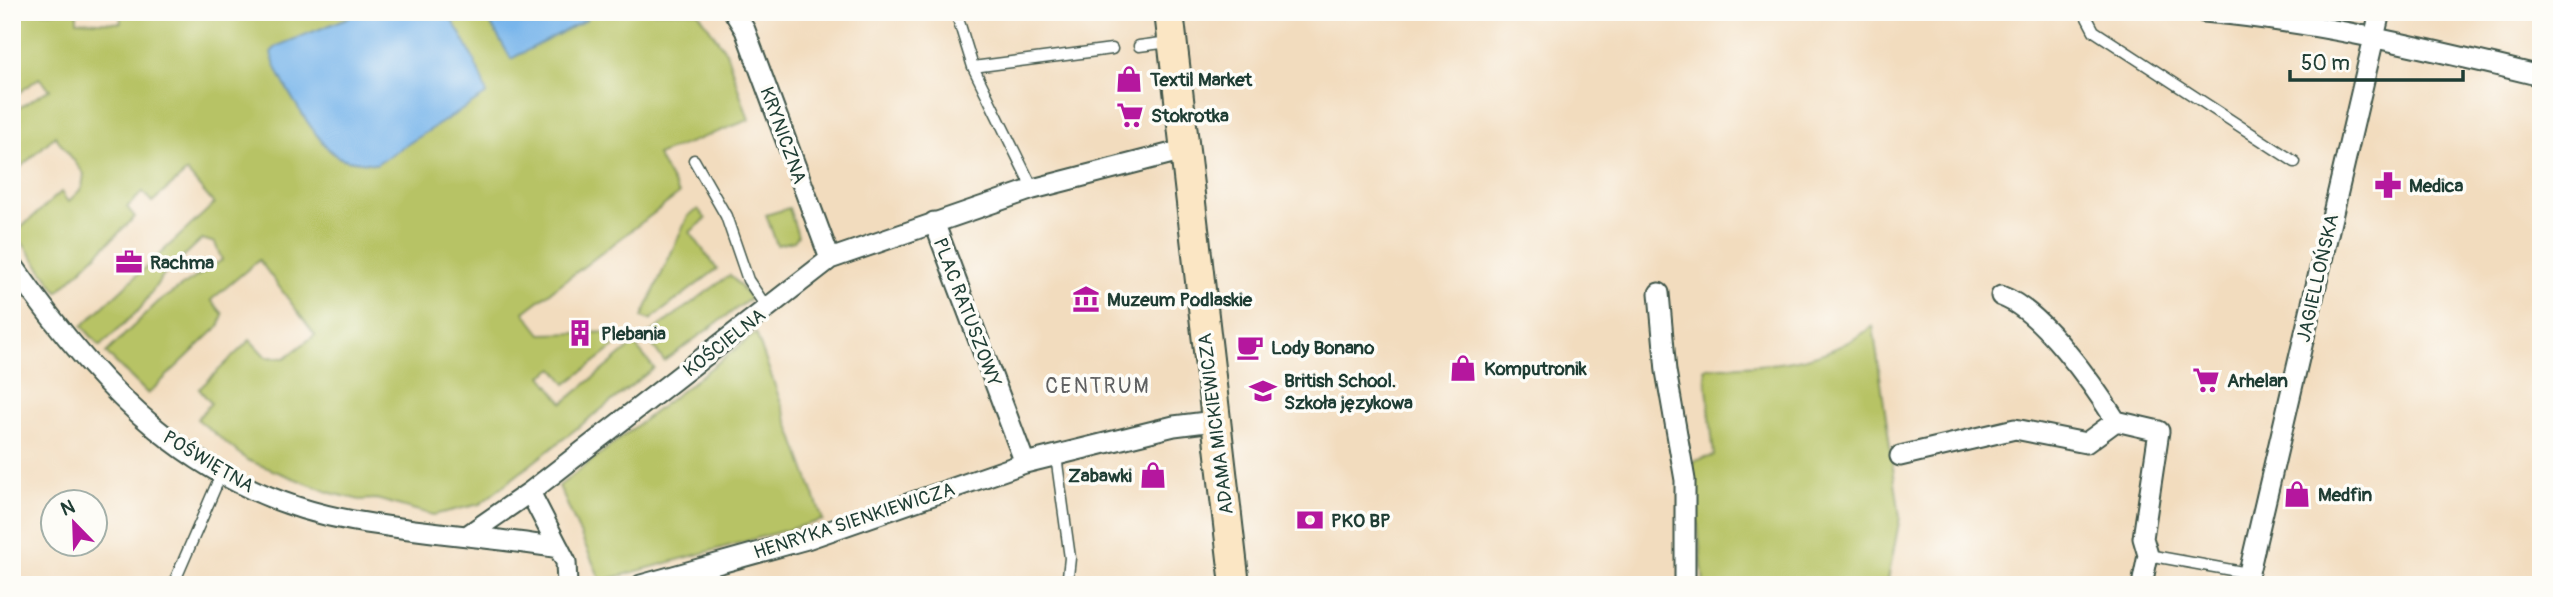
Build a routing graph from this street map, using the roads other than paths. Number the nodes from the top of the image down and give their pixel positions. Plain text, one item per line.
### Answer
1 (734, 12) edge
2 (956, 12) edge
3 (1169, 12) edge
4 (2084, 12) edge
5 (2204, 12) edge
6 (2380, 12) edge
7 (2375, 36) junction
8 (1173, 42) junction
9 (1139, 46) dead end
10 (1112, 49) dead end
11 (972, 67) junction
12 (2541, 76) edge
13 (1184, 150) junction
14 (694, 160) dead end
15 (2294, 162) dead end
16 (1034, 189) junction
17 (934, 222) junction
18 (830, 259) junction
19 (12, 264) edge
20 (19, 291) edge
21 (1659, 293) dead end
22 (2001, 296) dead end
23 (767, 308) junction
24 (1214, 421) junction
25 (2116, 421) junction
26 (1056, 456) junction
27 (1900, 456) dead end
28 (1025, 463) junction
29 (222, 472) junction
30 (530, 492) junction
31 (468, 535) junction
32 (559, 548) junction
33 (2148, 555) junction
34 (2247, 579) edge
35 (173, 585) edge
36 (566, 585) edge
37 (641, 585) edge
38 (1068, 585) edge
39 (1235, 585) edge
40 (1685, 585) edge
41 (2142, 585) edge

1 - 18 street, KRYNICZNA
2 - 11 lane
3 - 8 main road, ADAMA MICKIEWICZA
4 - 15 lane
5 - 7 street
6 - 7 street, JAGIELLOŃSKA
7 - 12 street
7 - 34 street, JAGIELLOŃSKA
8 - 9 lane
8 - 13 main road, ADAMA MICKIEWICZA
10 - 11 lane
11 - 16 lane
13 - 16 street, PLAC RATUSZOWY
13 - 24 main road, ADAMA MICKIEWICZA
14 - 23 lane
16 - 17 street, PLAC RATUSZOWY
17 - 18 street, KOŚCIELNA
17 - 28 street, PLAC RATUSZOWY
18 - 23 street, KOŚCIELNA
19 - 20 street, POŚWIĘTNA
20 - 29 street, POŚWIĘTNA
21 - 40 street
22 - 25 street
23 - 30 street, KOŚCIELNA
24 - 26 street
24 - 39 main road, ADAMA MICKIEWICZA
25 - 27 street
25 - 33 street
26 - 28 street
26 - 38 lane
28 - 37 street, HENRYKA SIENKIEWICZA
29 - 31 street, POŚWIĘTNA
29 - 35 lane
30 - 31 street, KOŚCIELNA
30 - 32 street
31 - 32 street, POŚWIĘTNA
32 - 36 street
33 - 34 lane
33 - 41 street

